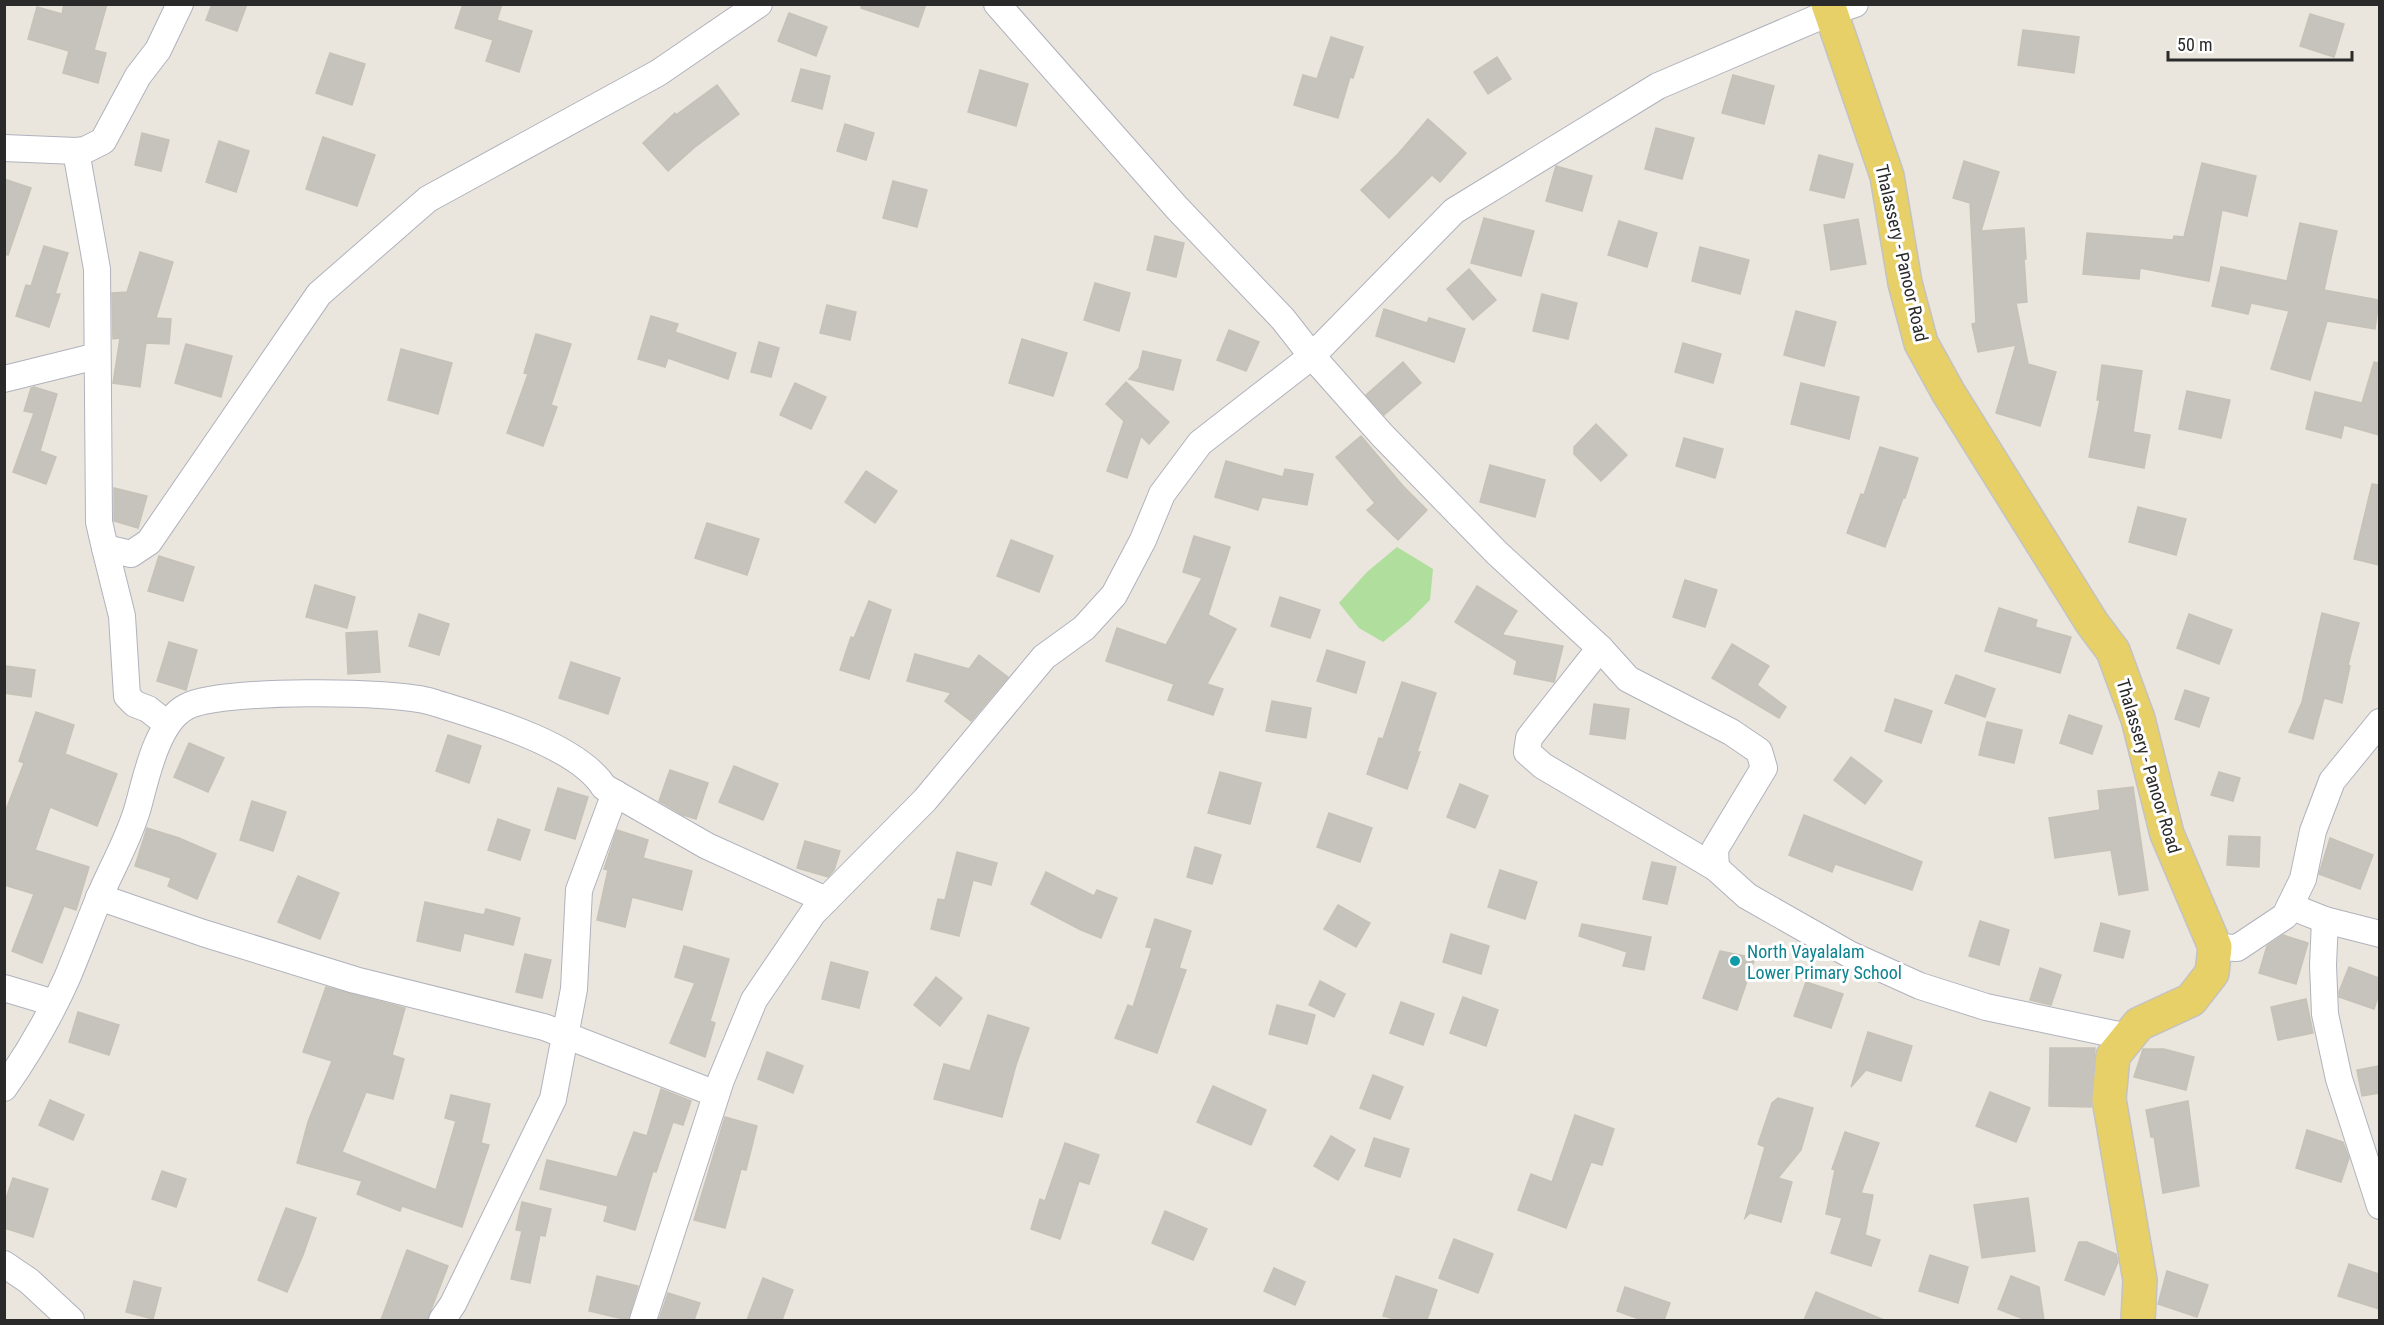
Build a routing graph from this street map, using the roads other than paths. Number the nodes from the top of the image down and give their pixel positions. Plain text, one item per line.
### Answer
1 (180, 4) edge
2 (759, 4) edge
3 (997, 4) edge
4 (1838, 7) edge
5 (4, 147) edge
6 (76, 151) junction
7 (97, 356) junction
8 (1312, 356) junction
9 (4, 379) edge
10 (105, 548) junction
11 (1600, 648) junction
12 (2379, 722) edge
13 (167, 724) junction
14 (615, 793) junction
15 (1716, 868) junction
16 (99, 897) junction
17 (826, 900) junction
18 (2290, 906) junction
19 (2325, 920) junction
20 (2379, 934) edge
21 (2215, 947) junction
22 (4, 988) edge
23 (54, 1004) junction
24 (565, 1035) junction
25 (2128, 1037) junction
26 (4, 1088) edge
27 (716, 1094) junction
28 (2379, 1206) edge
29 (4, 1264) edge
30 (71, 1320) edge
31 (442, 1320) edge
32 (643, 1320) edge
33 (2138, 1320) edge

1 - 6 street
2 - 10 street
3 - 8 street
4 - 8 street
4 - 21 main road, Thalassery - Panoor Road
5 - 6 street
6 - 7 street
7 - 9 street
7 - 10 street
8 - 11 street
8 - 17 street
10 - 13 street
11 - 15 street
11 - 15 street
12 - 18 street
13 - 14 street
13 - 16 street
14 - 17 street
14 - 24 street
15 - 25 street
16 - 23 street
16 - 24 street
17 - 27 street
18 - 19 street
18 - 21 street
19 - 20 street
19 - 28 street
21 - 25 main road
22 - 23 street
23 - 26 street
24 - 27 street
24 - 31 street
25 - 33 main road
27 - 32 street
29 - 30 street

